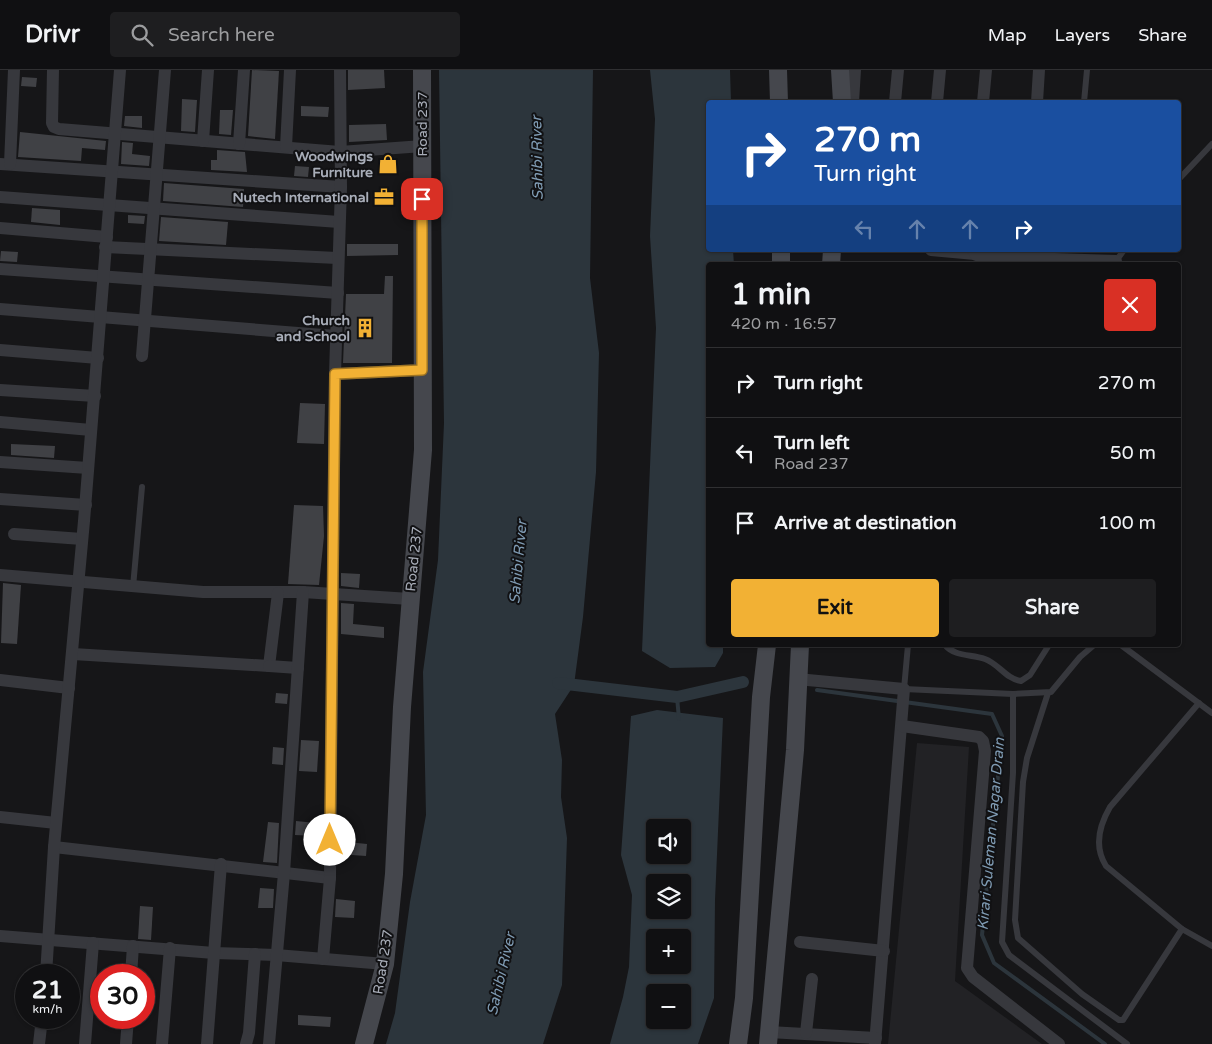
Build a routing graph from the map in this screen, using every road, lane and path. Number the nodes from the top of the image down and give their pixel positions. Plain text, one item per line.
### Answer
1 (14, 70) edge
2 (53, 70) edge
3 (120, 70) edge
4 (165, 70) edge
5 (208, 70) edge
6 (244, 70) edge
7 (290, 70) edge
8 (340, 70) edge
9 (422, 70) edge
10 (778, 70) edge
11 (840, 70) edge
12 (855, 70) edge
13 (898, 70) edge
14 (940, 70) edge
15 (986, 70) edge
16 (1039, 70) edge
17 (1087, 70) edge
18 (778, 100) edge
19 (842, 100) edge
20 (853, 100) edge
21 (896, 100) edge
22 (937, 100) edge
23 (983, 100) edge
24 (1036, 100) edge
25 (1084, 100) edge
26 (116, 135) junction
27 (161, 138) junction
28 (203, 141) junction
29 (239, 144) junction
30 (1212, 144) edge
31 (423, 146) junction
32 (286, 147) junction
33 (340, 152) junction
34 (5, 164) edge
35 (1181, 168) edge
36 (112, 172) junction
37 (1186, 172) junction
38 (157, 175) junction
39 (1181, 177) edge
40 (341, 187) junction
41 (0, 197) edge
42 (109, 204) junction
43 (155, 209) junction
44 (339, 222) junction
45 (0, 228) edge
46 (106, 242) junction
47 (152, 248) junction
48 (974, 252) edge
49 (1024, 254) edge
50 (1073, 255) edge
51 (337, 258) junction
52 (1110, 262) edge
53 (0, 269) edge
54 (104, 277) junction
55 (150, 280) junction
56 (338, 293) junction
57 (0, 310) edge
58 (101, 319) junction
59 (146, 321) junction
60 (336, 336) junction
61 (0, 350) edge
62 (142, 356) dead end
63 (98, 358) junction
64 (422, 370) junction
65 (335, 374) junction
66 (0, 390) edge
67 (95, 396) junction
68 (0, 422) edge
69 (91, 430) junction
70 (0, 462) edge
71 (88, 468) junction
72 (142, 487) dead end
73 (0, 499) edge
74 (86, 505) junction
75 (14, 534) dead end
76 (82, 539) junction
77 (0, 575) edge
78 (79, 581) junction
79 (133, 587) junction
80 (303, 592) junction
81 (278, 593) junction
82 (332, 594) junction
83 (410, 599) junction
84 (767, 647) edge
85 (800, 647) edge
86 (908, 647) edge
87 (947, 647) edge
88 (1048, 647) edge
89 (1092, 647) edge
90 (1124, 647) edge
91 (72, 654) junction
92 (268, 666) junction
93 (298, 668) junction
94 (797, 679) junction
95 (0, 680) edge
96 (69, 688) junction
97 (1048, 693) junction
98 (904, 694) junction
99 (1013, 694) junction
100 (1199, 703) junction
101 (1212, 713) edge
102 (902, 722) junction
103 (0, 817) edge
104 (56, 823) junction
105 (54, 847) junction
106 (221, 864) junction
107 (284, 873) junction
108 (330, 878) junction
109 (1182, 929) junction
110 (0, 936) edge
111 (49, 939) junction
112 (800, 942) dead end
113 (93, 943) junction
114 (133, 946) junction
115 (1212, 946) edge
116 (170, 948) junction
117 (884, 951) junction
118 (214, 953) junction
119 (255, 954) junction
120 (276, 956) junction
121 (323, 959) junction
122 (47, 964) edge
123 (132, 964) edge
124 (385, 964) junction
125 (812, 979) dead end
126 (41, 1029) edge
127 (127, 1029) edge
128 (806, 1033) junction
129 (769, 1038) edge
130 (876, 1041) edge
131 (39, 1044) edge
132 (85, 1044) edge
133 (126, 1044) edge
134 (162, 1044) edge
135 (207, 1044) edge
136 (246, 1044) edge
137 (269, 1044) edge
138 (364, 1044) edge
139 (738, 1044) edge
140 (1059, 1044) edge
141 (1127, 1044) edge

1 - 34 street
2 - 26 street
3 - 26 street
4 - 27 street
5 - 28 street
6 - 29 street
7 - 32 street
8 - 33 street
9 - 31 street, Road 237
10 - 18 street
11 - 19 street
12 - 20 street
13 - 21 street
14 - 22 street
15 - 23 street
16 - 24 street
17 - 25 lane
26 - 27 street
26 - 36 street
27 - 28 street
27 - 38 street
28 - 29 street
29 - 32 street
30 - 37 lane
31 - 33 street
31 - 64 street, Road 237
32 - 33 street
33 - 40 street
34 - 36 street
35 - 37 lane
36 - 38 street
36 - 42 street
37 - 39 lane
38 - 40 street
38 - 43 street
40 - 44 street
41 - 42 street
42 - 43 street
42 - 46 street
43 - 44 street
43 - 47 street
44 - 51 street
45 - 46 street
46 - 47 street
46 - 54 street
47 - 51 street
47 - 55 street
48 - 49 street
49 - 50 street
50 - 52 street
51 - 56 street
53 - 54 street
54 - 55 street
54 - 58 street
55 - 56 street
55 - 59 street
56 - 60 street
57 - 58 street
58 - 59 street
58 - 63 street
59 - 60 street
59 - 62 street
60 - 65 street
61 - 63 street
63 - 67 street
64 - 65 street
64 - 83 street, Road 237
65 - 82 street
66 - 67 street
67 - 69 street
68 - 69 street
69 - 71 street
70 - 71 street
71 - 74 street
72 - 79 lane
73 - 74 street
74 - 76 street
75 - 76 street
76 - 78 street
77 - 78 street
78 - 79 street
78 - 91 street
79 - 81 street
80 - 81 street
80 - 82 street
80 - 93 street
81 - 92 street
82 - 83 street
82 - 108 street
83 - 124 street, Road 237
84 - 139 street
85 - 94 street
86 - 98 lane
87 - 88 lane
89 - 97 lane
90 - 100 lane
91 - 92 street
91 - 96 street
92 - 93 street
93 - 107 street
94 - 98 street
94 - 129 street
95 - 96 street
96 - 104 street
97 - 99 lane
97 - 109 lane
98 - 99 lane
98 - 102 street
99 - 141 lane
100 - 101 lane
100 - 109 lane
102 - 117 street
102 - 140 street
103 - 104 street
104 - 105 street
105 - 106 street
105 - 111 street
106 - 107 street
106 - 118 street
107 - 108 street
107 - 120 street
108 - 121 street
109 - 115 lane
110 - 111 street
111 - 113 street
111 - 122 street
112 - 117 street
113 - 114 street
113 - 132 street
114 - 116 street
114 - 123 street
116 - 118 street
116 - 134 street
117 - 130 street
118 - 119 street
118 - 135 street
119 - 120 street
119 - 136 street
120 - 121 street
120 - 137 street
121 - 124 street
124 - 138 street, Road 237
125 - 128 street
126 - 131 street
127 - 133 street
128 - 129 street
128 - 130 street

